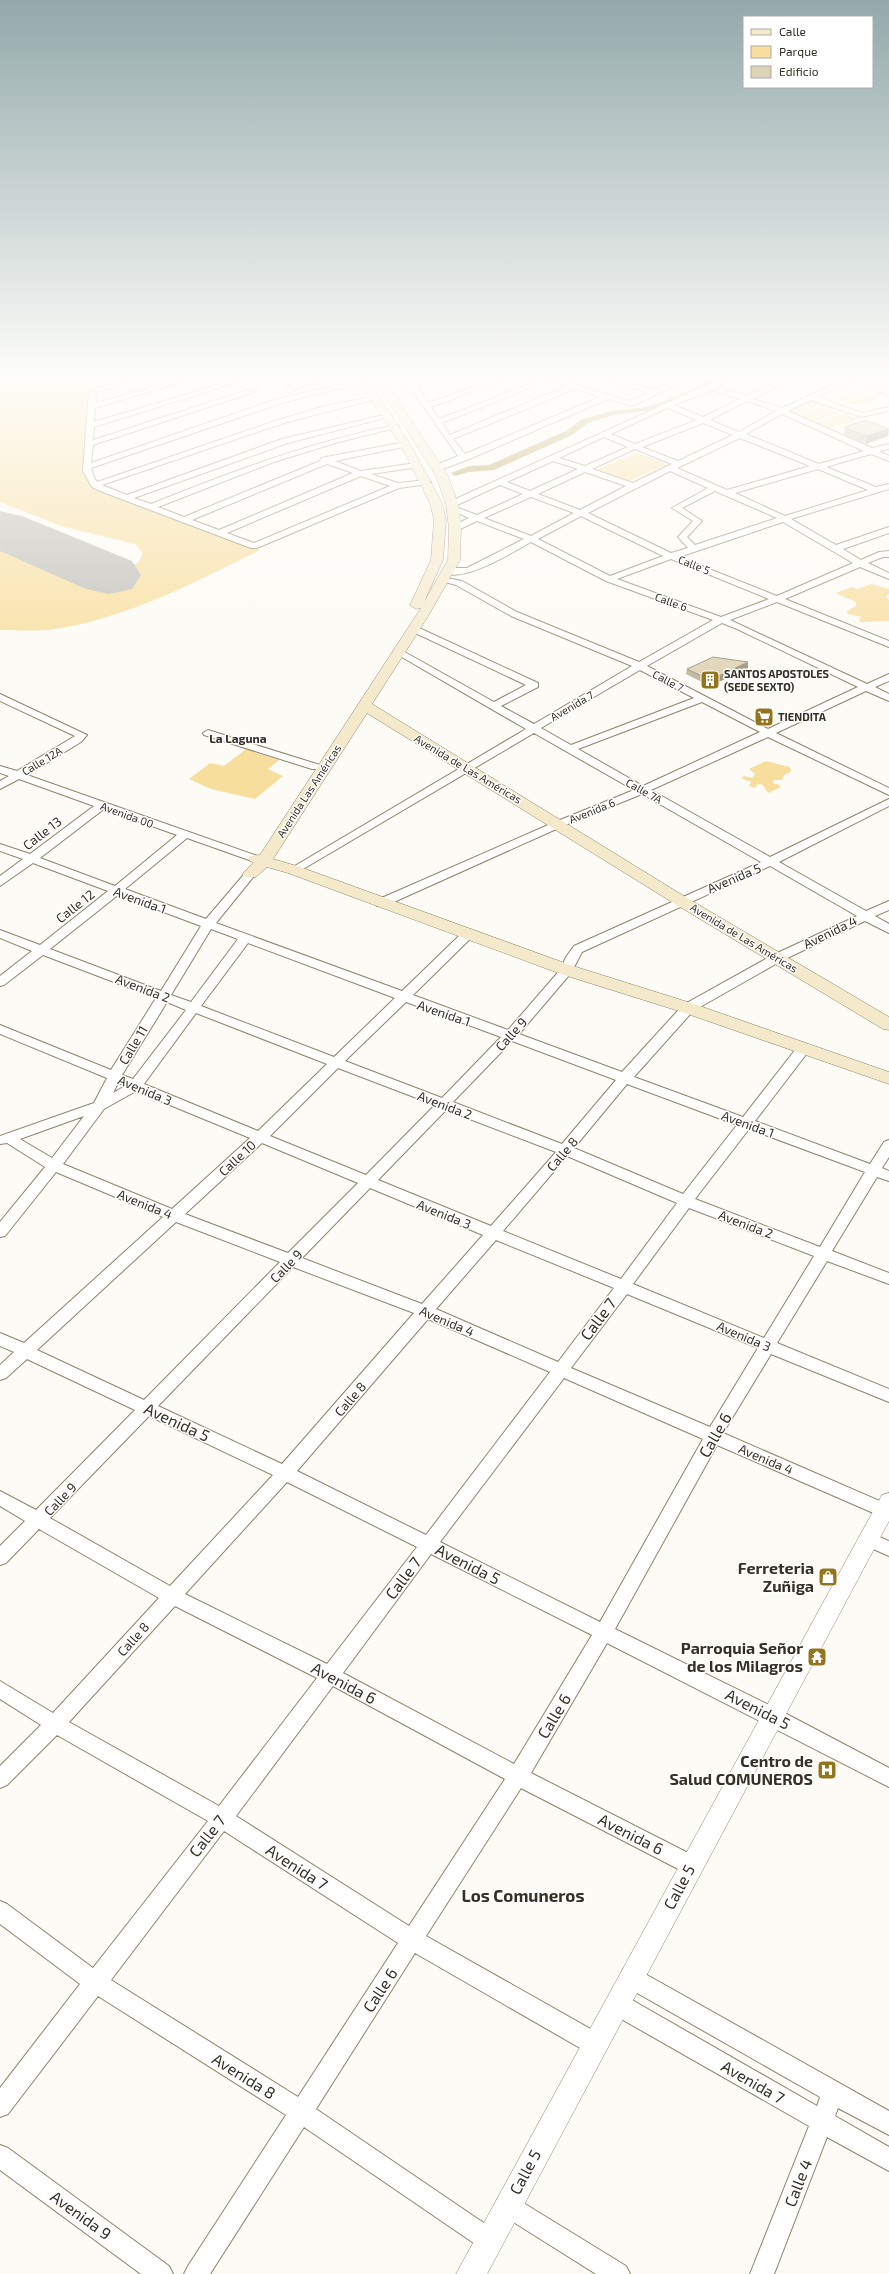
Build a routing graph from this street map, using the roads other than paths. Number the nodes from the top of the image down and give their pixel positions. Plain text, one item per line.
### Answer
1 (98, 486) edge
2 (159, 486) edge
3 (202, 486) edge
4 (266, 486) edge
5 (329, 486) edge
6 (397, 486) edge
7 (428, 486) edge
8 (445, 486) edge
9 (492, 486) edge
10 (511, 486) edge
11 (549, 486) edge
12 (633, 486) edge
13 (711, 486) edge
14 (751, 486) edge
15 (866, 486) edge
16 (889, 486) edge
17 (715, 488) junction
18 (876, 490) junction
19 (727, 493) junction
20 (532, 494) junction
21 (889, 496) edge
22 (126, 498) junction
23 (452, 506) junction
24 (151, 507) junction
25 (581, 513) junction
26 (479, 518) junction
27 (783, 518) junction
28 (184, 520) junction
29 (455, 528) junction
30 (889, 530) edge
31 (219, 532) junction
32 (532, 539) junction
33 (693, 548) junction
34 (837, 548) junction
35 (889, 554) edge
36 (670, 556) junction
37 (860, 563) junction
38 (446, 575) junction
39 (889, 576) edge
40 (609, 579) junction
41 (777, 599) junction
42 (720, 620) junction
43 (414, 629) junction
44 (889, 644) edge
45 (398, 652) junction
46 (640, 666) junction
47 (889, 677) edge
48 (866, 687) junction
49 (0, 697) edge
50 (889, 698) edge
51 (701, 699) junction
52 (364, 705) junction
53 (493, 706) junction
54 (533, 728) junction
55 (208, 733) dead end
56 (769, 733) junction
57 (570, 750) junction
58 (316, 767) junction
59 (466, 767) junction
60 (0, 769) edge
61 (16, 776) junction
62 (0, 786) edge
63 (642, 790) junction
64 (889, 792) edge
65 (889, 802) edge
66 (100, 806) junction
67 (559, 824) junction
68 (184, 835) junction
69 (0, 847) edge
70 (32, 859) junction
71 (770, 862) junction
72 (256, 865) junction
73 (294, 870) junction
74 (0, 882) edge
75 (116, 891) junction
76 (681, 900) junction
77 (381, 903) junction
78 (889, 905) edge
79 (864, 915) junction
80 (208, 925) junction
81 (889, 929) edge
82 (0, 934) edge
83 (467, 935) junction
84 (245, 939) junction
85 (41, 950) junction
86 (777, 958) junction
87 (567, 970) junction
88 (0, 982) edge
89 (163, 996) junction
90 (404, 998) junction
91 (194, 1007) junction
92 (688, 1008) junction
93 (889, 1025) edge
94 (0, 1029) edge
95 (510, 1036) junction
96 (804, 1048) junction
97 (336, 1063) junction
98 (114, 1077) junction
99 (889, 1078) edge
100 (624, 1079) junction
101 (135, 1086) junction
102 (444, 1105) junction
103 (99, 1106) junction
104 (746, 1123) junction
105 (259, 1138) junction
106 (4, 1139) edge
107 (889, 1145) edge
108 (565, 1150) junction
109 (54, 1166) junction
110 (881, 1174) edge
111 (368, 1183) junction
112 (686, 1201) junction
113 (175, 1216) junction
114 (0, 1232) edge
115 (493, 1234) junction
116 (824, 1253) junction
117 (291, 1261) junction
118 (889, 1278) edge
119 (624, 1286) junction
120 (427, 1312) junction
121 (0, 1339) edge
122 (768, 1346) junction
123 (26, 1351) junction
124 (560, 1370) junction
125 (0, 1374) edge
126 (889, 1396) edge
127 (148, 1409) junction
128 (713, 1436) junction
129 (285, 1473) junction
130 (0, 1498) edge
131 (886, 1506) edge
132 (40, 1519) junction
133 (428, 1544) junction
134 (879, 1544) edge
135 (0, 1558) edge
136 (172, 1596) junction
137 (604, 1632) junction
138 (330, 1675) junction
139 (0, 1689) edge
140 (772, 1716) junction
141 (55, 1724) junction
142 (518, 1776) junction
143 (889, 1778) edge
144 (0, 1779) edge
145 (222, 1818) junction
146 (691, 1865) junction
147 (0, 1911) edge
148 (412, 1940) junction
149 (631, 1978) junction
150 (95, 1982) junction
151 (617, 2004) junction
152 (595, 2044) junction
153 (833, 2093) junction
154 (0, 2106) edge
155 (301, 2112) junction
156 (822, 2121) junction
157 (889, 2124) edge
158 (0, 2156) edge
159 (889, 2160) edge
160 (508, 2205) junction
161 (489, 2240) junction
162 (161, 2274) edge
163 (196, 2274) edge
164 (470, 2274) edge
165 (618, 2274) edge
166 (762, 2274) edge

1 - 22 street
2 - 22 street
3 - 24 street
4 - 28 street
5 - 31 street
6 - 31 street
7 - 58 main road
8 - 23 main road
9 - 23 street
10 - 20 street, Calle 5
11 - 20 street
12 - 25 street
13 - 17 street
14 - 19 street
15 - 18 street
16 - 18 street
17 - 19 street
17 - 33 street
18 - 21 street
18 - 27 street
19 - 27 street
20 - 25 street, Calle 5
20 - 26 street
22 - 24 street
23 - 26 street, Calle 6
23 - 29 main road
24 - 28 street
25 - 32 street
25 - 36 street, Calle 5
26 - 29 street
26 - 32 street, Calle 6
27 - 33 street
27 - 34 street
28 - 31 street
29 - 38 main road
30 - 34 street
32 - 38 street
32 - 40 street, Calle 6
33 - 36 street
34 - 37 street
35 - 37 street, Avenida 7
36 - 40 street
36 - 41 street, Calle 5
37 - 39 street
37 - 41 street, Avenida 7
38 - 43 main road
38 - 46 street, Calle 7
40 - 42 street, Calle 6
41 - 42 street, Avenida 7
41 - 44 street, Calle 5
42 - 46 street, Avenida 7
42 - 48 street, Calle 6
43 - 45 main road
43 - 53 street
45 - 52 main road
45 - 53 street, Calle 7A
46 - 51 street, Calle 7
46 - 54 street, Avenida 7
47 - 48 street, Avenida 6
48 - 50 street, Calle 6
48 - 56 street, Avenida 6
49 - 61 street, Calle 12A
51 - 56 street, Calle 7
51 - 57 street
52 - 59 main road, Avenida de Las Américas
52 - 72 main road, Avenida Las Américas
53 - 54 street, Calle 7A
54 - 57 street, Calle 7A
54 - 59 street, Avenida 7
55 - 58 street
56 - 63 street, Avenida 6
56 - 64 street, Calle 7
57 - 63 street, Calle 7A
58 - 72 main road
59 - 67 main road, Avenida de Las Américas
59 - 73 street, Avenida 7
60 - 61 street, Avenida 00
61 - 62 street, Calle 12A
61 - 66 street, Avenida 00
63 - 67 street, Avenida 6
63 - 71 street, Calle 7A
65 - 71 street, Avenida 5
66 - 68 street, Avenida 00
66 - 70 street, Calle 13
67 - 76 main road, Avenida de Las Américas
67 - 77 street, Avenida 6
68 - 72 street, Avenida 00
68 - 75 street, Calle 12
69 - 70 street, Avenida 1
70 - 74 street, Calle 13
70 - 75 street, Avenida 1
71 - 76 street, Avenida 5
71 - 79 street, Calle 7A
72 - 73 main road
72 - 80 street, Calle 11
73 - 77 main road
75 - 80 street, Avenida 1
75 - 85 street, Calle 12
76 - 86 main road, Avenida de Las Américas
76 - 87 street, Avenida 5
77 - 83 main road
78 - 79 street, Avenida 4
79 - 81 street, Calle 7A
79 - 86 street, Avenida 4
80 - 84 street, Avenida 1
80 - 89 street, Calle 11
82 - 85 street, Avenida 2
83 - 87 main road
83 - 90 street, Calle 10
84 - 90 street, Avenida 1
84 - 91 street
85 - 88 street, Calle 12
85 - 89 street, Avenida 2
86 - 92 street, Avenida 4
86 - 93 main road, Avenida de Las Américas
87 - 92 main road
87 - 95 street, Calle 9
89 - 91 street, Avenida 2
89 - 98 street, Calle 11
90 - 95 street, Avenida 1
90 - 97 street, Calle 10
91 - 97 street, Avenida 2
91 - 101 street
92 - 96 main road
92 - 100 street, Calle 8
94 - 98 street, Avenida 3
95 - 100 street, Avenida 1
95 - 102 street, Calle 9
96 - 99 main road
96 - 104 street, Calle 7
97 - 102 street, Avenida 2
97 - 105 street, Calle 10
98 - 101 street, Avenida 3
98 - 103 street, Calle 11
100 - 104 street, Avenida 1
100 - 108 street, Calle 8
101 - 103 street
101 - 105 street, Avenida 3
102 - 108 street, Avenida 2
102 - 111 street, Calle 9
103 - 106 street
103 - 109 street, Calle 11
104 - 110 street, Avenida 1
104 - 112 street, Calle 7
105 - 111 street, Avenida 3
105 - 113 street, Calle 10
106 - 109 street, Avenida 4
107 - 110 street, Calle 6
108 - 112 street, Avenida 2
108 - 115 street, Calle 8
109 - 113 street, Avenida 4
109 - 114 street, Calle 11
110 - 116 street, Calle 6
111 - 115 street, Avenida 3
111 - 117 street, Calle 9
112 - 116 street, Avenida 2
112 - 119 street, Calle 7
113 - 117 street, Avenida 4
113 - 123 street, Calle 10
115 - 119 street, Avenida 3
115 - 120 street, Calle 8
116 - 118 street, Avenida 2
116 - 122 street, Calle 6
117 - 120 street, Avenida 4
117 - 127 street, Calle 9
119 - 122 street, Avenida 3
119 - 124 street, Calle 7
120 - 124 street, Avenida 4
120 - 129 street, Calle 8
121 - 123 street, Avenida 5
122 - 126 street, Avenida 3
122 - 128 street, Calle 6
123 - 125 street, Calle 10
123 - 127 street, Avenida 5
124 - 128 street, Avenida 4
124 - 133 street, Calle 7
127 - 129 street, Avenida 5
127 - 132 street, Calle 9
128 - 131 street, Avenida 4
128 - 137 street, Calle 6
129 - 133 street, Avenida 5
129 - 136 street, Calle 8
130 - 132 street, Avenida 6
131 - 134 street, Calle 5
132 - 135 street, Calle 9
132 - 136 street, Avenida 6
133 - 137 street, Avenida 5
133 - 138 street, Calle 7
134 - 140 street, Calle 5
136 - 138 street, Avenida 6
136 - 141 street, Calle 8
137 - 140 street, Avenida 5
137 - 142 street, Calle 6
138 - 142 street, Avenida 6
138 - 145 street, Calle 7
139 - 141 street, Avenida 7
140 - 143 street, Avenida 5
140 - 146 street, Calle 5
141 - 144 street, Calle 8
141 - 145 street, Avenida 7
142 - 146 street, Avenida 6
142 - 148 street, Calle 6
145 - 148 street, Avenida 7
145 - 150 street, Calle 7
146 - 149 street, Calle 5
147 - 150 street, Avenida 8
148 - 152 street, Avenida 7
148 - 155 street, Calle 6
149 - 151 street, Calle 5
149 - 153 street
150 - 154 street, Calle 7
150 - 155 street, Avenida 8
151 - 152 street, Calle 5
151 - 156 street, Avenida 7
152 - 160 street, Calle 5
153 - 156 street, Calle 4
153 - 157 street
155 - 161 street, Avenida 8
155 - 163 street, Calle 6
156 - 159 street, Avenida 7
156 - 166 street, Calle 4
158 - 162 street, Avenida 9
160 - 161 street, Calle 5
160 - 165 street
161 - 164 street, Calle 5

